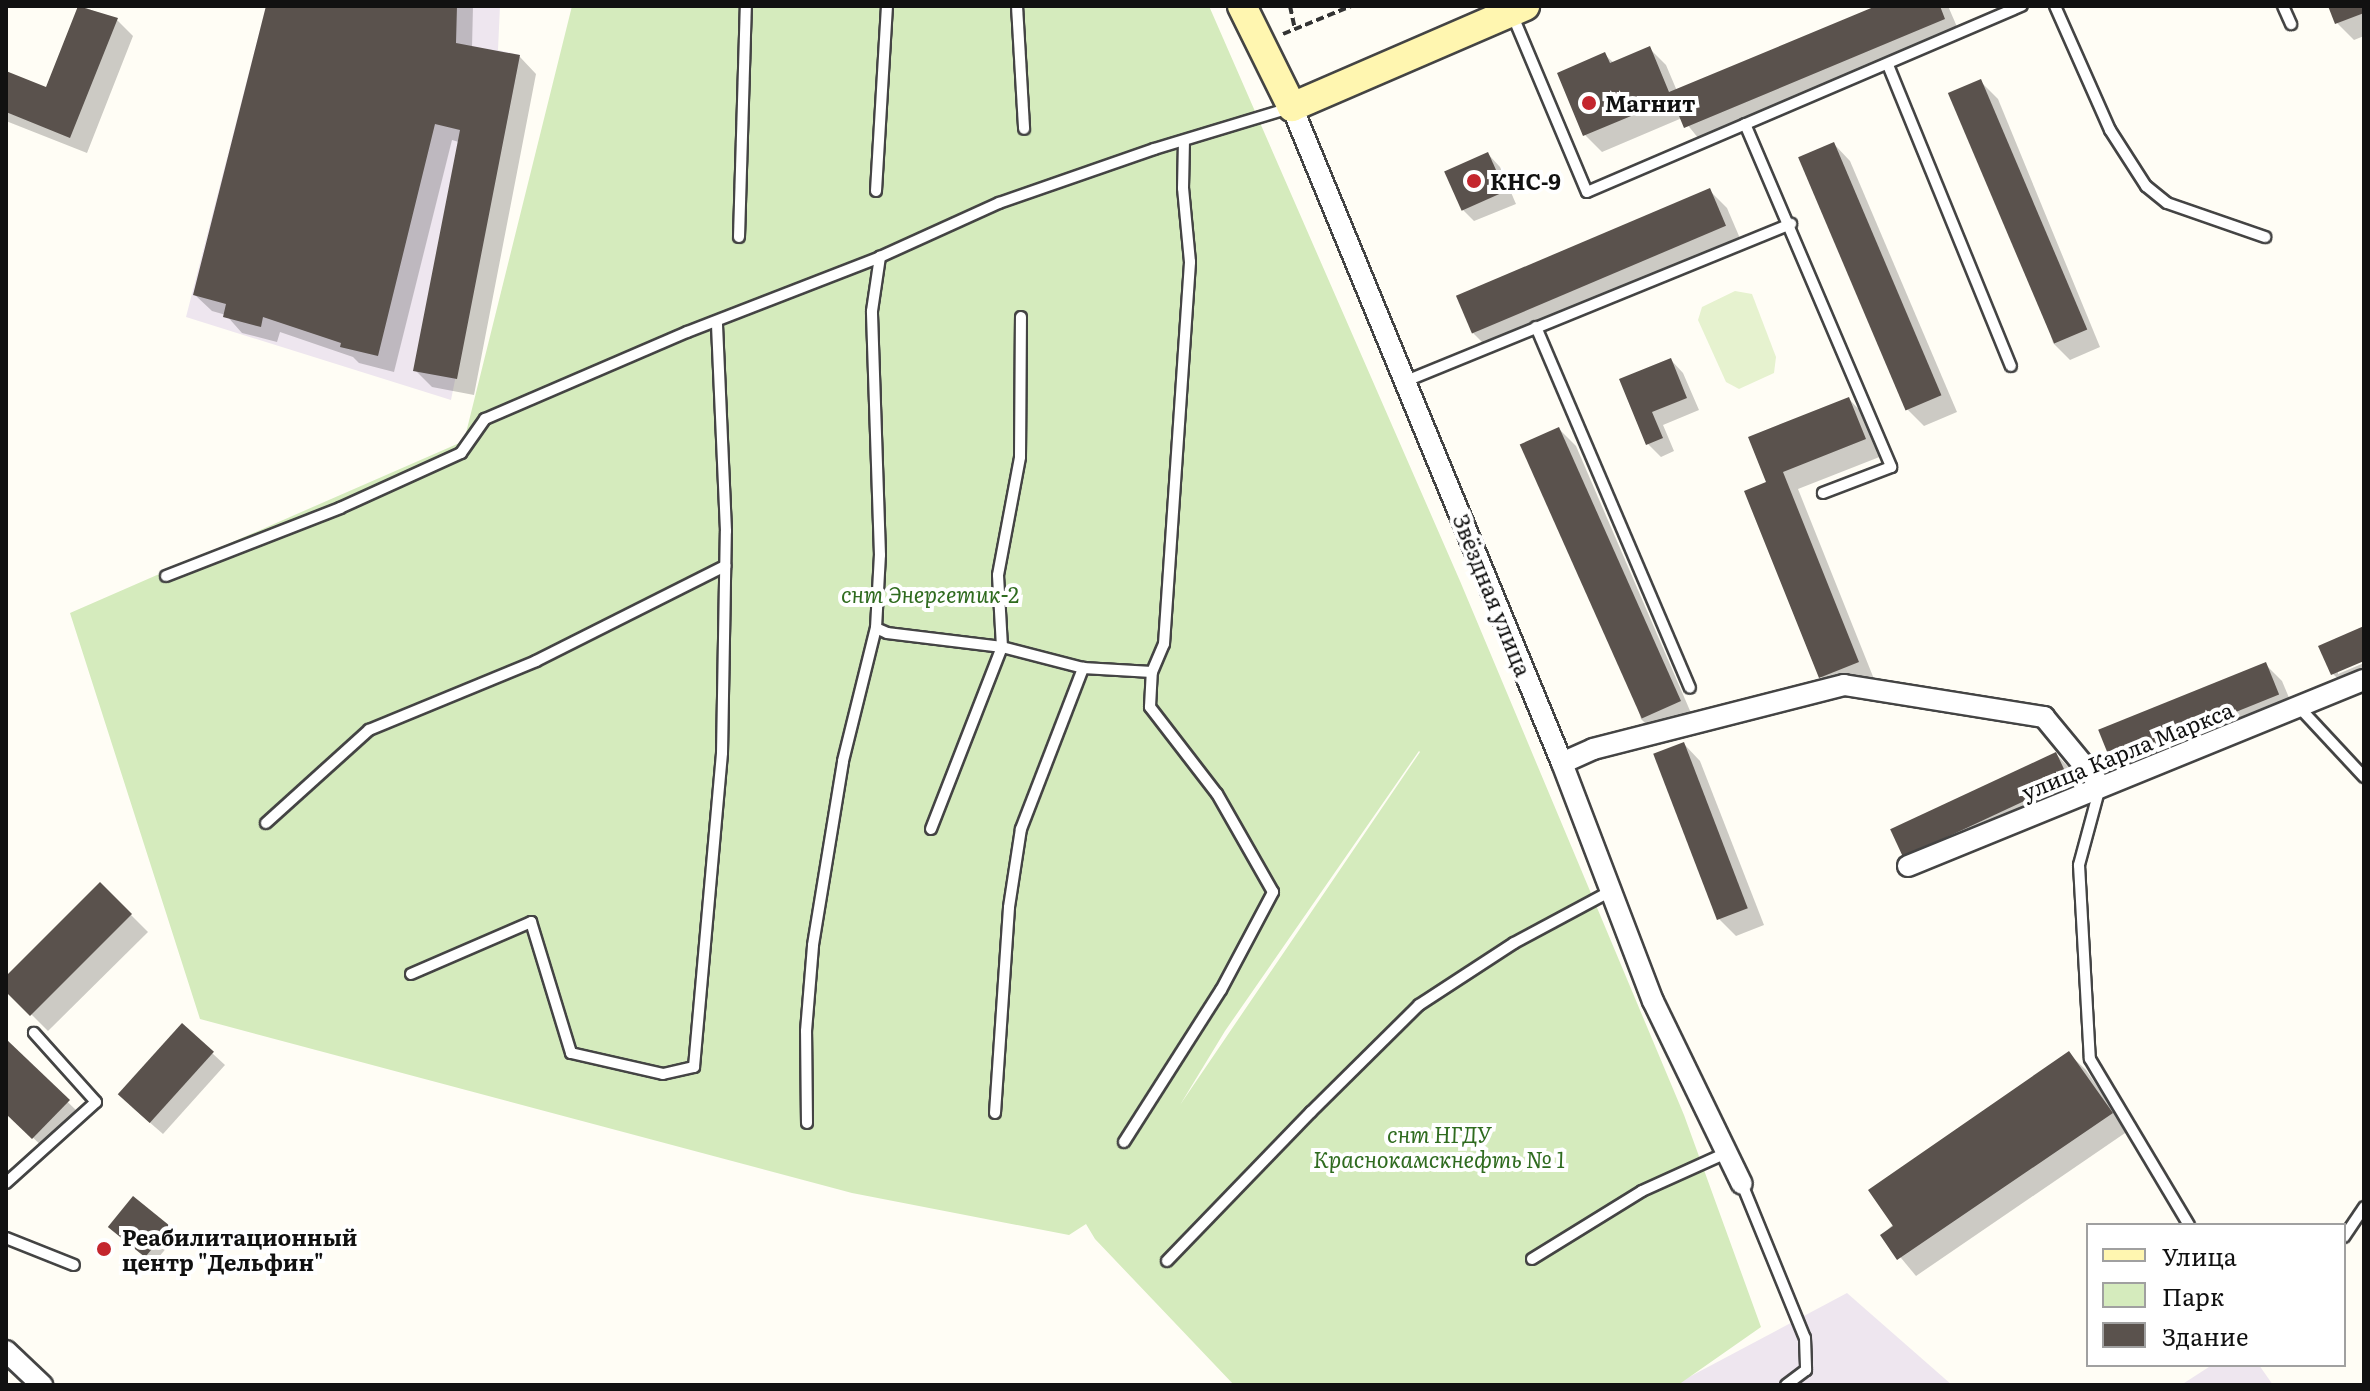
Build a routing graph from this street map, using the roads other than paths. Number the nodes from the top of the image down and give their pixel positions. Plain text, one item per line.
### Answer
1 (746, 6) edge
2 (887, 6) edge
3 (1017, 6) edge
4 (1242, 6) edge
5 (2022, 6) edge
6 (2055, 6) edge
7 (2283, 6) edge
8 (1518, 9) edge
9 (2291, 24) dead end
10 (1888, 65) junction
11 (1292, 107) junction
12 (1745, 124) junction
13 (1024, 129) dead end
14 (1184, 141) junction
15 (876, 191) dead end
16 (1791, 224) junction
17 (739, 237) dead end
18 (2265, 237) dead end
19 (880, 257) junction
20 (1021, 317) dead end
21 (717, 321) junction
22 (1536, 327) junction
23 (2011, 366) dead end
24 (1406, 381) junction
25 (1823, 493) dead end
26 (725, 566) junction
27 (166, 576) dead end
28 (876, 628) junction
29 (1002, 647) junction
30 (1083, 668) junction
31 (1152, 672) junction
32 (2364, 680) edge
33 (1690, 688) dead end
34 (2298, 706) junction
35 (1562, 763) junction
36 (2364, 777) edge
37 (2100, 785) junction
38 (266, 823) dead end
39 (931, 829) dead end
40 (1908, 866) dead end
41 (1611, 891) junction
42 (411, 974) dead end
43 (34, 1033) dead end
44 (995, 1113) dead end
45 (807, 1123) dead end
46 (1124, 1142) dead end
47 (1726, 1153) junction
48 (6, 1183) edge
49 (1742, 1184) joint
50 (2364, 1207) edge
51 (2188, 1223) edge
52 (2346, 1234) edge
53 (6, 1238) edge
54 (1532, 1259) dead end
55 (1167, 1261) dead end
56 (74, 1265) dead end
57 (6, 1351) edge
58 (42, 1385) edge
59 (1786, 1385) edge

1 - 17 lane
2 - 15 lane
3 - 13 lane
4 - 11 street, Звёздная улица
5 - 10 lane
6 - 18 lane
7 - 9 lane
8 - 11 street
8 - 12 lane
10 - 12 lane
10 - 23 lane
11 - 14 lane
11 - 24 street, Звёздная улица
12 - 16 lane
14 - 19 lane
14 - 31 lane
16 - 22 lane
16 - 25 lane
19 - 21 lane
19 - 28 lane
20 - 29 lane
21 - 26 lane
21 - 27 lane
22 - 24 lane
22 - 33 lane
24 - 35 street, Звёздная улица
26 - 38 lane
26 - 42 lane
28 - 29 lane
28 - 45 lane
29 - 30 lane
29 - 39 lane
30 - 31 lane
30 - 44 lane
31 - 46 lane
32 - 34 street, улица Карла Маркса
34 - 36 lane
34 - 37 street, улица Карла Маркса
35 - 37 street
35 - 41 street, Звёздная улица
37 - 40 street, улица Карла Маркса
37 - 51 lane
41 - 47 street, Звёздная улица
41 - 55 lane
43 - 48 lane
47 - 49 street, Звёздная улица
47 - 54 lane
49 - 59 lane
50 - 52 lane
53 - 56 lane
57 - 58 street

